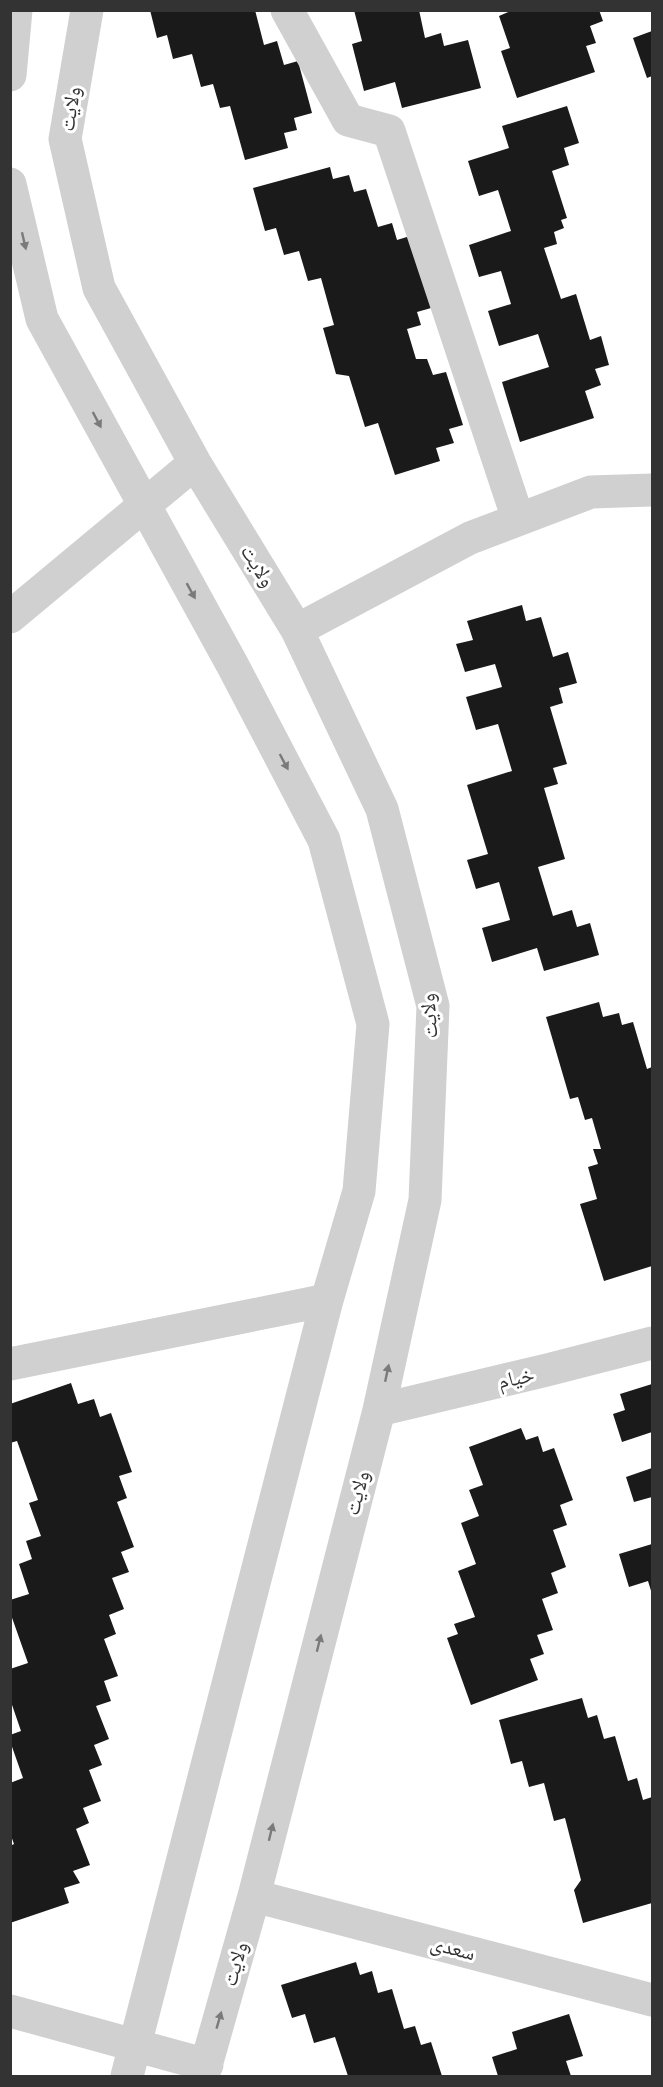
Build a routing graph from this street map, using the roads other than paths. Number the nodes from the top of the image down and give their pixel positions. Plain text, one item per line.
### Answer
1 (16, 10) edge
2 (87, 10) edge
3 (287, 10) edge
4 (10, 75) edge
5 (10, 184) edge
6 (195, 464) junction
7 (652, 490) edge
8 (143, 505) junction
9 (518, 519) junction
10 (10, 617) edge
11 (297, 630) junction
12 (327, 1300) junction
13 (652, 1342) edge
14 (10, 1364) edge
15 (379, 1410) junction
16 (254, 1896) junction
17 (652, 2000) edge
18 (10, 2011) edge
19 (135, 2045) junction
20 (205, 2071) edge
21 (127, 2076) edge

1 - 4 street
2 - 6 street, ولایت
3 - 9 street
5 -> 8 street
6 - 8 street
6 - 11 street, ولایت
7 - 9 street
8 - 10 street
8 -> 12 street
9 - 11 street
15 -> 11 street, ولایت
12 - 14 street
12 - 19 street
13 - 15 street, خیام
16 -> 15 street, ولایت
16 - 17 street, سعدی
20 -> 16 street, ولایت
18 - 19 street
19 - 20 street
19 - 21 street

